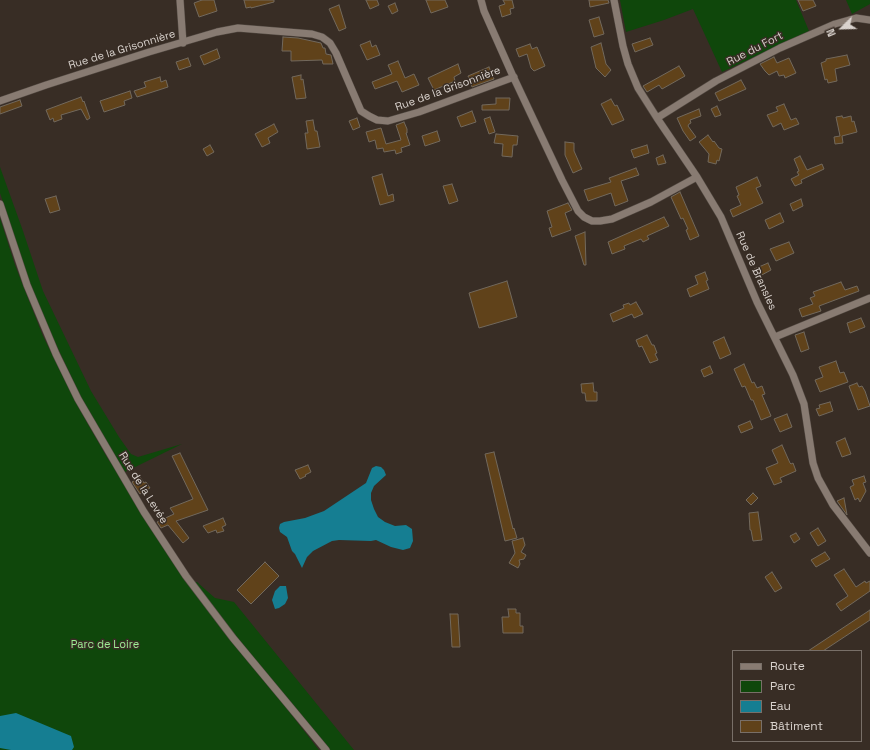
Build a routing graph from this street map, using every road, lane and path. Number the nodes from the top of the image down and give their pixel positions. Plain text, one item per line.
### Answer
1 (180, 0) edge
2 (481, 0) edge
3 (614, 0) edge
4 (870, 20) edge
5 (183, 43) junction
6 (514, 77) junction
7 (0, 101) edge
8 (656, 118) junction
9 (697, 177) junction
10 (0, 204) edge
11 (870, 298) edge
12 (774, 337) junction
13 (870, 553) edge
14 (326, 750) edge

1 - 5 street
2 - 6 street
3 - 8 street, Rue de Bransles
4 - 8 street, Rue du Fort
5 - 6 street, Rue de la Grisonnière
5 - 7 street, Rue de la Grisonnière
6 - 9 street, Rue de la Grisonnière
8 - 9 street, Rue de Bransles
9 - 12 street, Rue de Bransles
10 - 14 street, Rue de la Levée
11 - 12 street
12 - 13 street, Rue de Bransles

